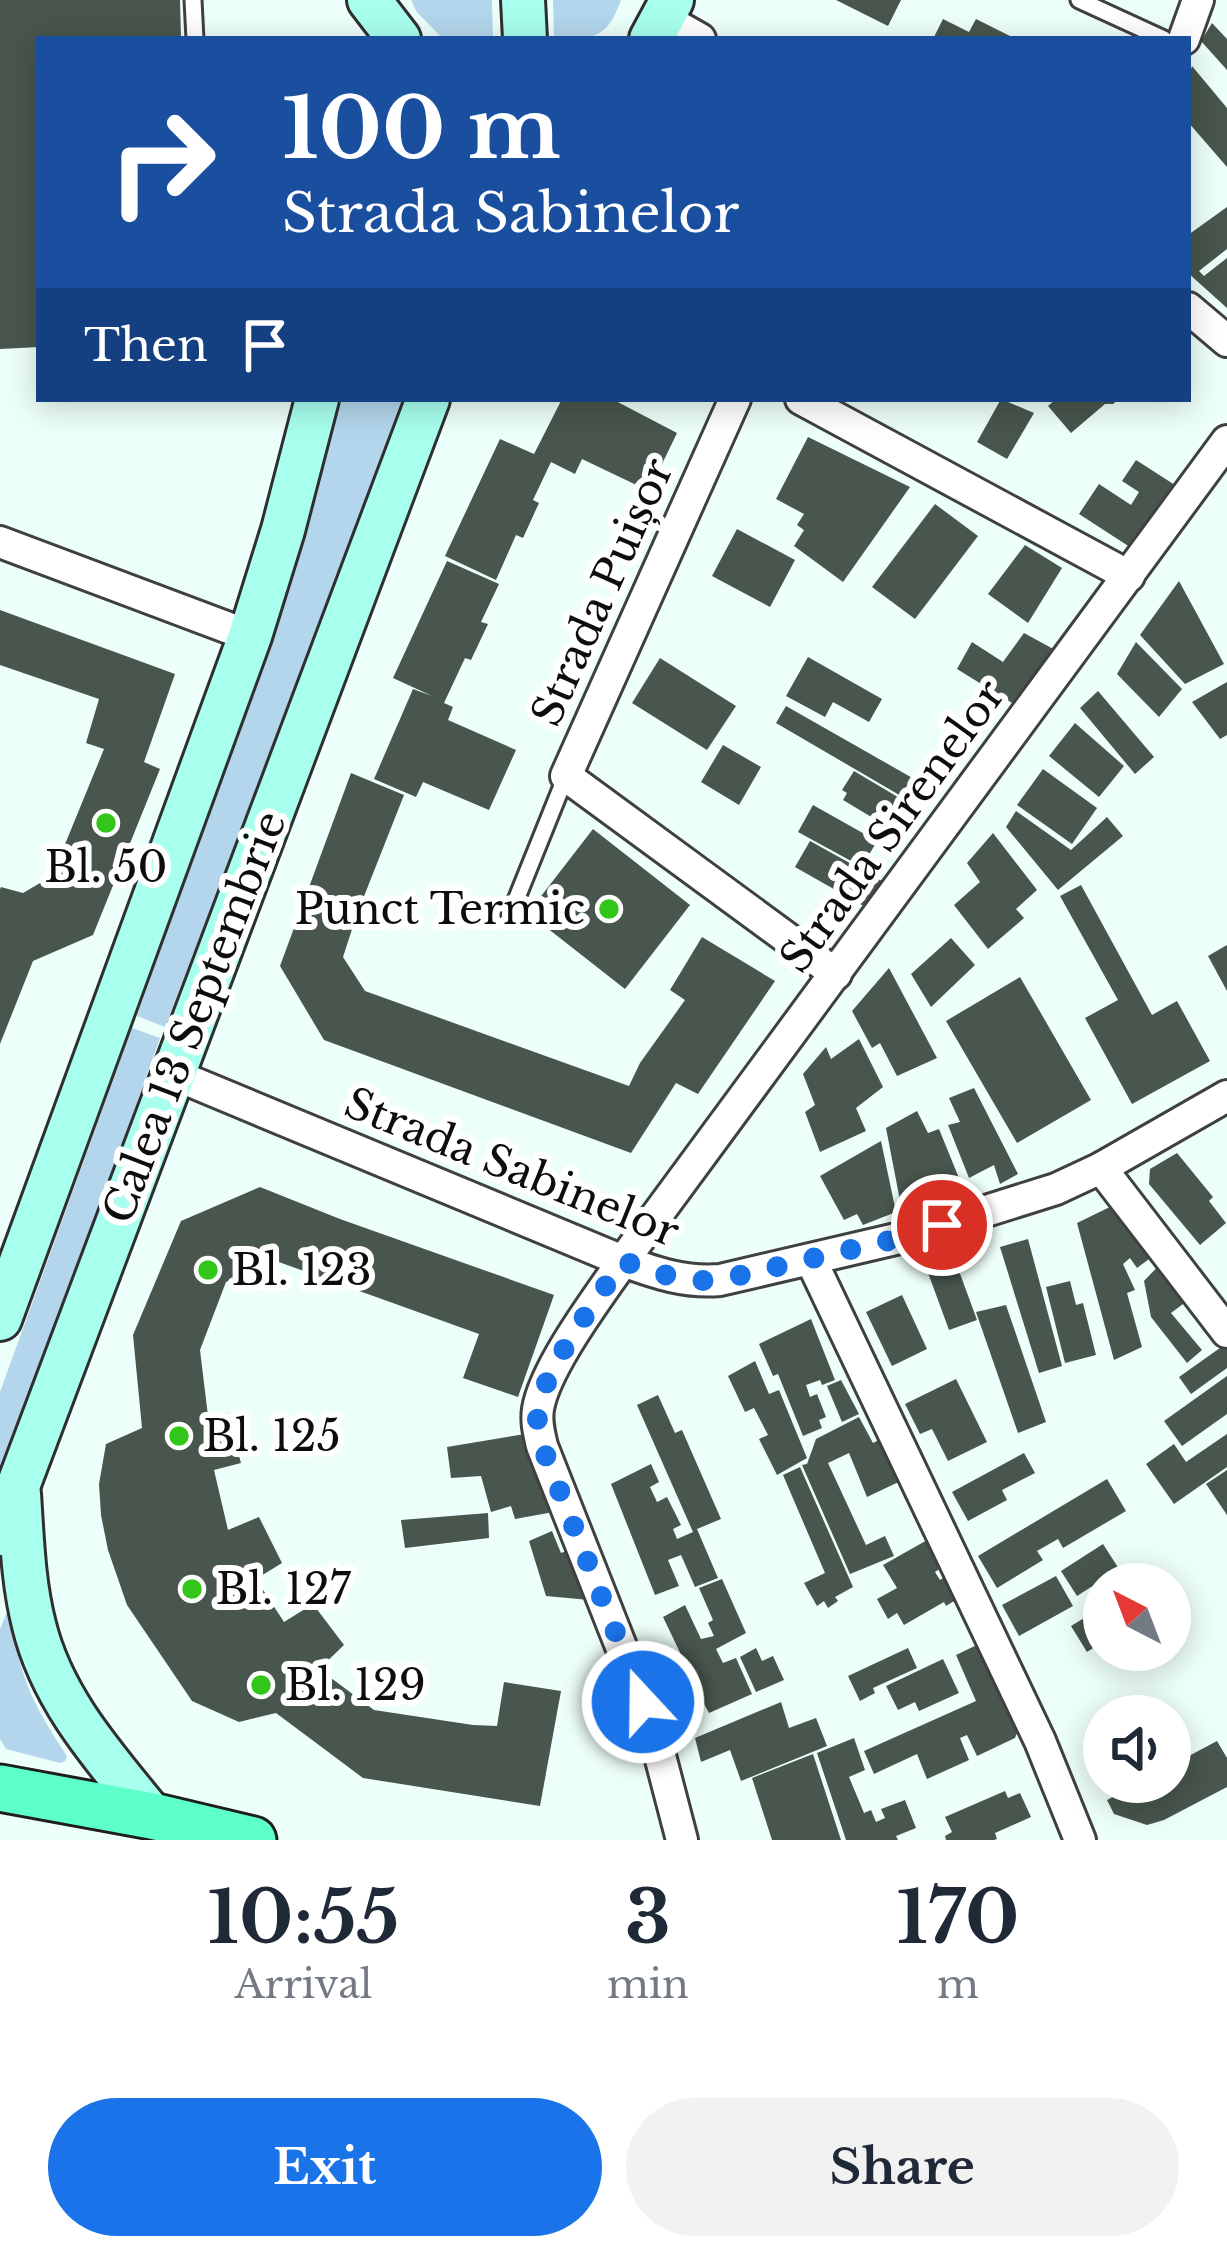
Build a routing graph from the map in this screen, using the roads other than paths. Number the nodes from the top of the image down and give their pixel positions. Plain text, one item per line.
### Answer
1 (193, 0) edge
2 (365, 0) edge
3 (524, 0) edge
4 (1079, 0) edge
5 (1198, 0) edge
6 (662, 19) edge
7 (195, 36) edge
8 (359, 36) edge
9 (396, 36) edge
10 (525, 36) edge
11 (694, 36) edge
12 (1157, 36) edge
13 (1185, 36) edge
14 (1191, 310) edge
15 (1227, 340) edge
16 (315, 402) edge
17 (427, 402) edge
18 (444, 402) edge
19 (734, 402) edge
20 (806, 402) edge
21 (1224, 459) edge
22 (389, 500) junction
23 (0, 542) edge
24 (1130, 577) junction
25 (250, 636) junction
26 (566, 776) junction
27 (510, 915) dead end
28 (836, 974) junction
29 (173, 1074) junction
30 (1227, 1096) edge
31 (1101, 1168) junction
32 (811, 1259) junction
33 (623, 1261) junction
34 (0, 1319) edge
35 (1227, 1332) edge
36 (19, 1484) junction
37 (0, 1534) edge
38 (0, 1788) edge
39 (152, 1816) junction
40 (253, 1840) edge
41 (682, 1840) edge
42 (1080, 1840) edge

1 - 7 lane
2 - 8 main road
2 - 9 main road
3 - 10 main road
4 - 12 lane
5 - 13 street
6 - 11 street
14 - 15 street
16 - 25 main road, Calea 13 Septembrie
17 - 22 main road, Calea 13 Septembrie
18 - 22 main road, Calea 13 Septembrie
19 - 26 street, Strada Puișor
20 - 24 street
21 - 24 street, Strada Sirenelor
22 - 29 main road, Calea 13 Septembrie
23 - 25 street
24 - 28 street, Strada Sirenelor
25 - 34 main road, Calea 13 Septembrie
26 - 27 lane
26 - 28 street, Strada Puișor
28 - 33 street, Strada Sirenelor
29 - 33 street, Strada Sabinelor
29 - 36 main road, Calea 13 Septembrie
30 - 31 street, Strada Sabinelor
31 - 32 street, Strada Sabinelor
31 - 35 street
32 - 33 street, Strada Sabinelor
32 - 42 street
33 - 41 street, Strada Sirenelor
36 - 37 main road, Calea 13 Septembrie
36 - 39 main road
38 - 39 main road
39 - 40 main road

